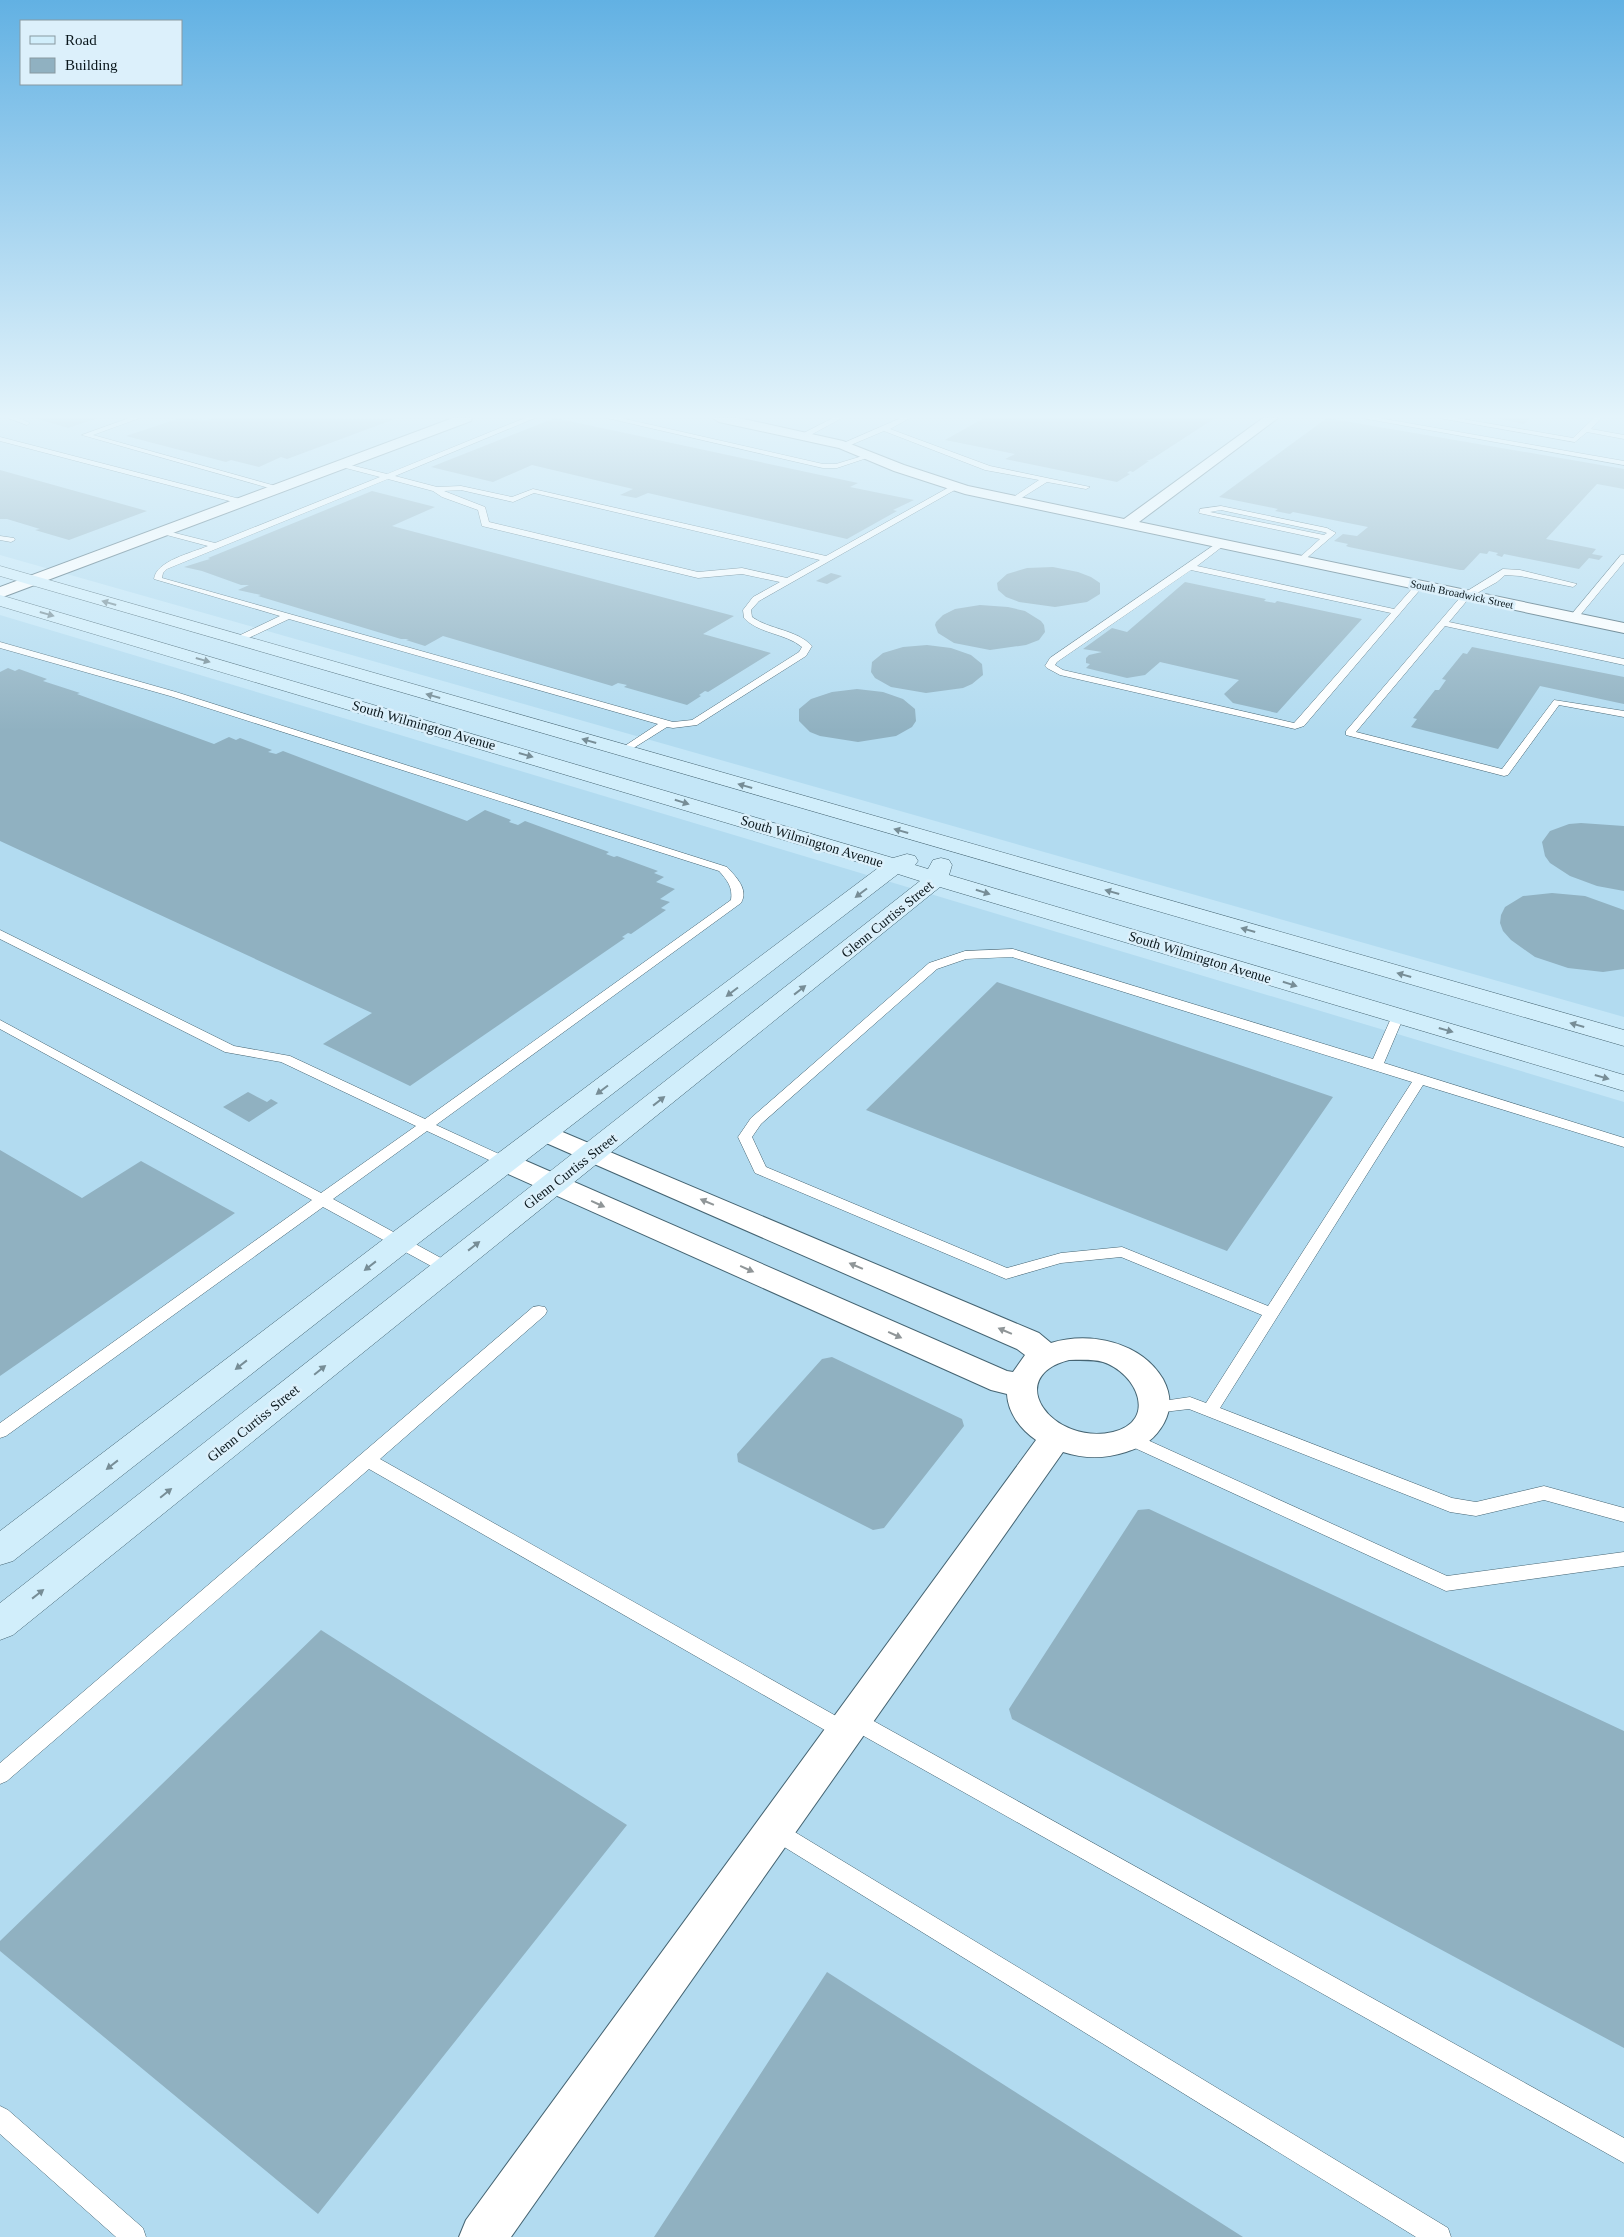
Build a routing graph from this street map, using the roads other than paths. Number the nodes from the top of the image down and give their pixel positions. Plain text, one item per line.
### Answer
1 (185, 522) edge
2 (273, 522) edge
3 (485, 522) edge
4 (669, 522) edge
5 (893, 522) edge
6 (1125, 522) edge
7 (1249, 522) edge
8 (1290, 522) edge
9 (1128, 523) joint
10 (162, 531) junction
11 (0, 538) edge
12 (1326, 538) junction
13 (11, 540) dead end
14 (1222, 543) junction
15 (214, 546) junction
16 (1624, 557) edge
17 (828, 559) junction
18 (1302, 560) junction
19 (1190, 567) junction
20 (0, 571) edge
21 (32, 580) junction
22 (788, 581) junction
23 (1573, 584) dead end
24 (1420, 585) junction
25 (0, 593) edge
26 (1467, 595) junction
27 (0, 600) edge
28 (1397, 612) junction
29 (288, 616) junction
30 (1574, 617) junction
31 (1443, 623) junction
32 (1624, 628) edge
33 (237, 640) junction
34 (0, 645) edge
35 (1624, 662) edge
36 (1624, 714) edge
37 (666, 723) junction
38 (624, 751) junction
39 (948, 845) junction
40 (894, 866) junction
41 (937, 878) junction
42 (0, 934) edge
43 (1398, 1016) junction
44 (0, 1024) edge
45 (1624, 1038) edge
46 (1377, 1065) junction
47 (1420, 1080) junction
48 (1624, 1083) edge
49 (428, 1126) junction
50 (546, 1133) junction
51 (1624, 1144) edge
52 (593, 1153) junction
53 (507, 1163) junction
54 (554, 1184) junction
55 (324, 1200) junction
56 (400, 1242) junction
57 (447, 1268) junction
58 (539, 1312) dead end
59 (1271, 1314) junction
60 (1047, 1356) junction
61 (1022, 1385) junction
62 (1155, 1407) junction
63 (1210, 1410) junction
64 (0, 1432) edge
65 (1056, 1437) junction
66 (1132, 1438) junction
67 (368, 1460) junction
68 (1624, 1515) edge
69 (0, 1551) edge
70 (1624, 1560) edge
71 (0, 1624) edge
72 (849, 1726) junction
73 (0, 1775) edge
74 (774, 1830) junction
75 (0, 2118) edge
76 (1624, 2151) edge
77 (134, 2237) edge
78 (483, 2237) edge
79 (1439, 2237) edge

1 - 10 street
2 - 15 lane
3 - 22 lane
4 - 17 lane
5 - 17 lane
6 - 9 street, South Broadwick Street
7 - 12 lane
8 - 12 lane
9 - 14 street, South Broadwick Street
10 - 15 lane
10 - 21 street
11 - 13 lane
12 - 18 lane
14 - 18 street, South Broadwick Street
14 - 19 lane
15 - 29 lane
16 - 30 lane
17 - 22 lane
18 - 24 street, South Broadwick Street
19 - 28 lane
19 - 28 lane
20 - 21 main road
21 - 25 street
33 -> 21 main road
22 - 37 lane
23 - 26 lane
24 - 26 street, South Broadwick Street
24 - 28 lane
26 - 30 street, South Broadwick Street
26 - 31 lane
27 -> 40 main road, South Wilmington Avenue
29 - 33 lane
29 - 37 lane
30 - 32 street, South Broadwick Street
31 - 35 lane
31 - 36 lane
38 -> 33 main road
34 - 49 lane
37 - 38 lane
39 -> 38 main road
39 - 40 main road
39 - 41 main road, Glenn Curtiss Street
45 -> 39 main road
40 - 41 main road, South Wilmington Avenue
40 -> 50 main road
41 -> 43 main road, South Wilmington Avenue
52 -> 41 main road, Glenn Curtiss Street
42 - 49 lane
43 - 46 lane
43 -> 48 main road, South Wilmington Avenue
44 - 55 lane
46 - 47 lane
46 - 59 lane
47 - 51 lane
47 - 59 lane
49 - 53 lane
49 - 55 lane
50 - 52 street
50 - 53 main road
52 - 54 main road, Glenn Curtiss Street
60 -> 52 street
53 - 54 street
53 - 56 main road
57 -> 54 main road, Glenn Curtiss Street
54 -> 61 street
55 - 56 lane
55 - 64 lane
56 - 57 lane
56 -> 69 main road
71 -> 57 main road, Glenn Curtiss Street
58 - 67 lane
59 - 63 lane
60 - 61 street
60 - 62 street
61 - 65 street
62 - 63 lane
62 - 66 street
63 - 68 lane
65 - 66 street
65 - 72 street
66 - 70 lane
67 - 72 lane
67 - 73 lane
72 - 74 street
72 - 76 lane
74 - 78 street
74 - 79 lane
75 - 77 lane

